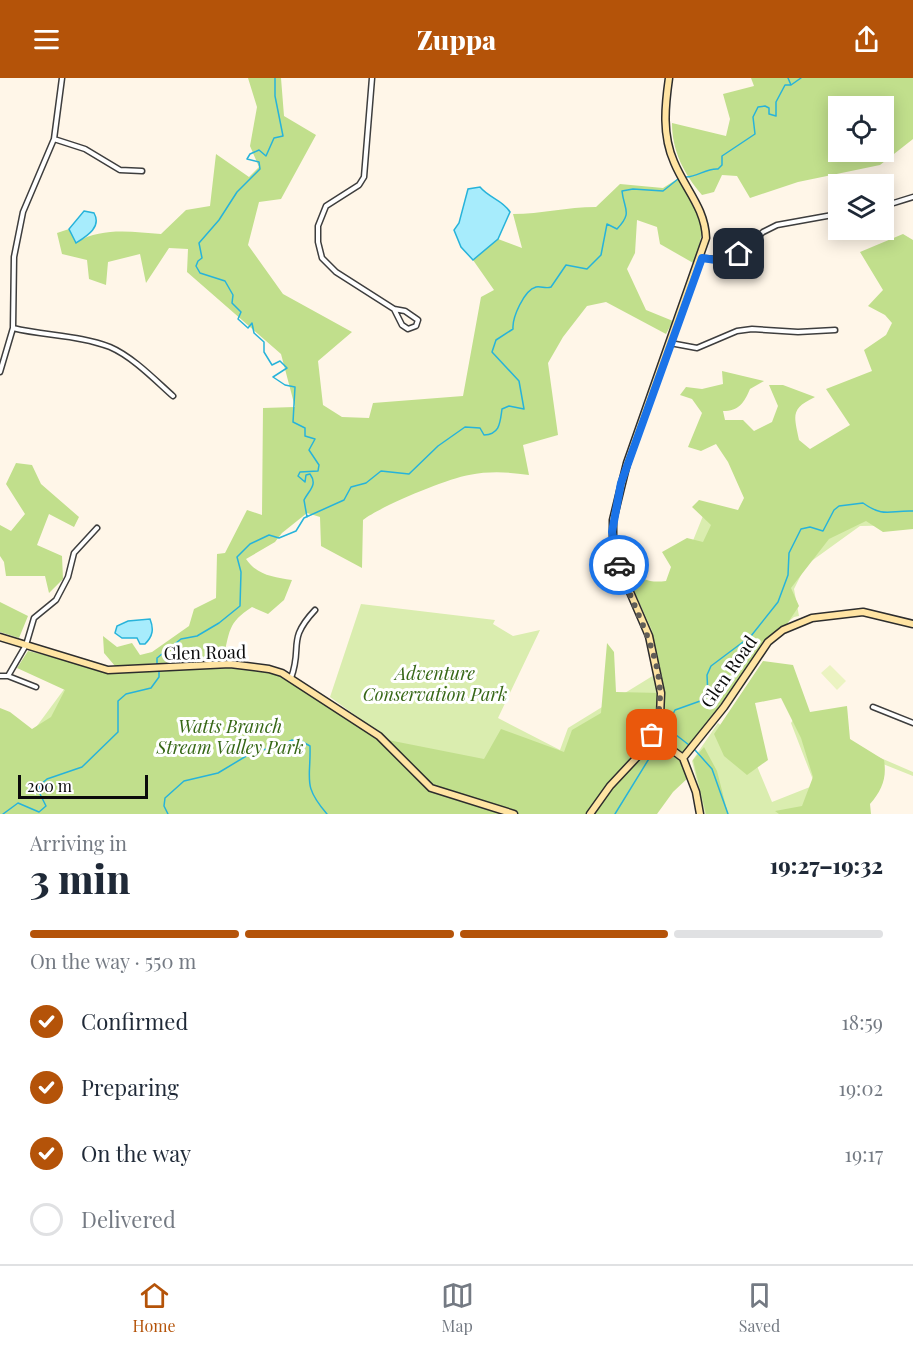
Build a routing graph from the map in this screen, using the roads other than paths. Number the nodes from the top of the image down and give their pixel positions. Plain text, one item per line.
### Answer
1 (62, 78) edge
2 (372, 78) edge
3 (669, 78) edge
4 (54, 139) junction
5 (142, 171) dead end
6 (913, 198) edge
7 (894, 203) edge
8 (828, 216) edge
9 (702, 258) junction
10 (394, 309) junction
11 (13, 328) junction
12 (835, 330) dead end
13 (669, 343) junction
14 (0, 372) edge
15 (173, 396) dead end
16 (97, 528) dead end
17 (315, 610) dead end
18 (913, 624) edge
19 (0, 637) edge
20 (26, 645) junction
21 (0, 676) edge
22 (8, 676) junction
23 (291, 678) junction
24 (36, 687) dead end
25 (873, 707) dead end
26 (913, 723) edge
27 (655, 736) junction
28 (683, 758) junction
29 (514, 814) edge
30 (590, 814) edge
31 (700, 814) edge

1 - 4 street
2 - 10 street
3 - 9 main road
4 - 5 street
4 - 11 street
6 - 7 street
8 - 9 street
9 - 13 main road
10 - 10 street
11 - 14 street
11 - 15 street
12 - 13 street
13 - 27 main road
16 - 20 street
17 - 23 street
18 - 28 main road, Glen Road
19 - 20 main road, Glen Road
20 - 22 street
20 - 23 main road, Glen Road
21 - 22 street
22 - 24 street
23 - 29 main road, Glen Road
25 - 26 street
27 - 28 main road
27 - 30 main road
28 - 31 main road

